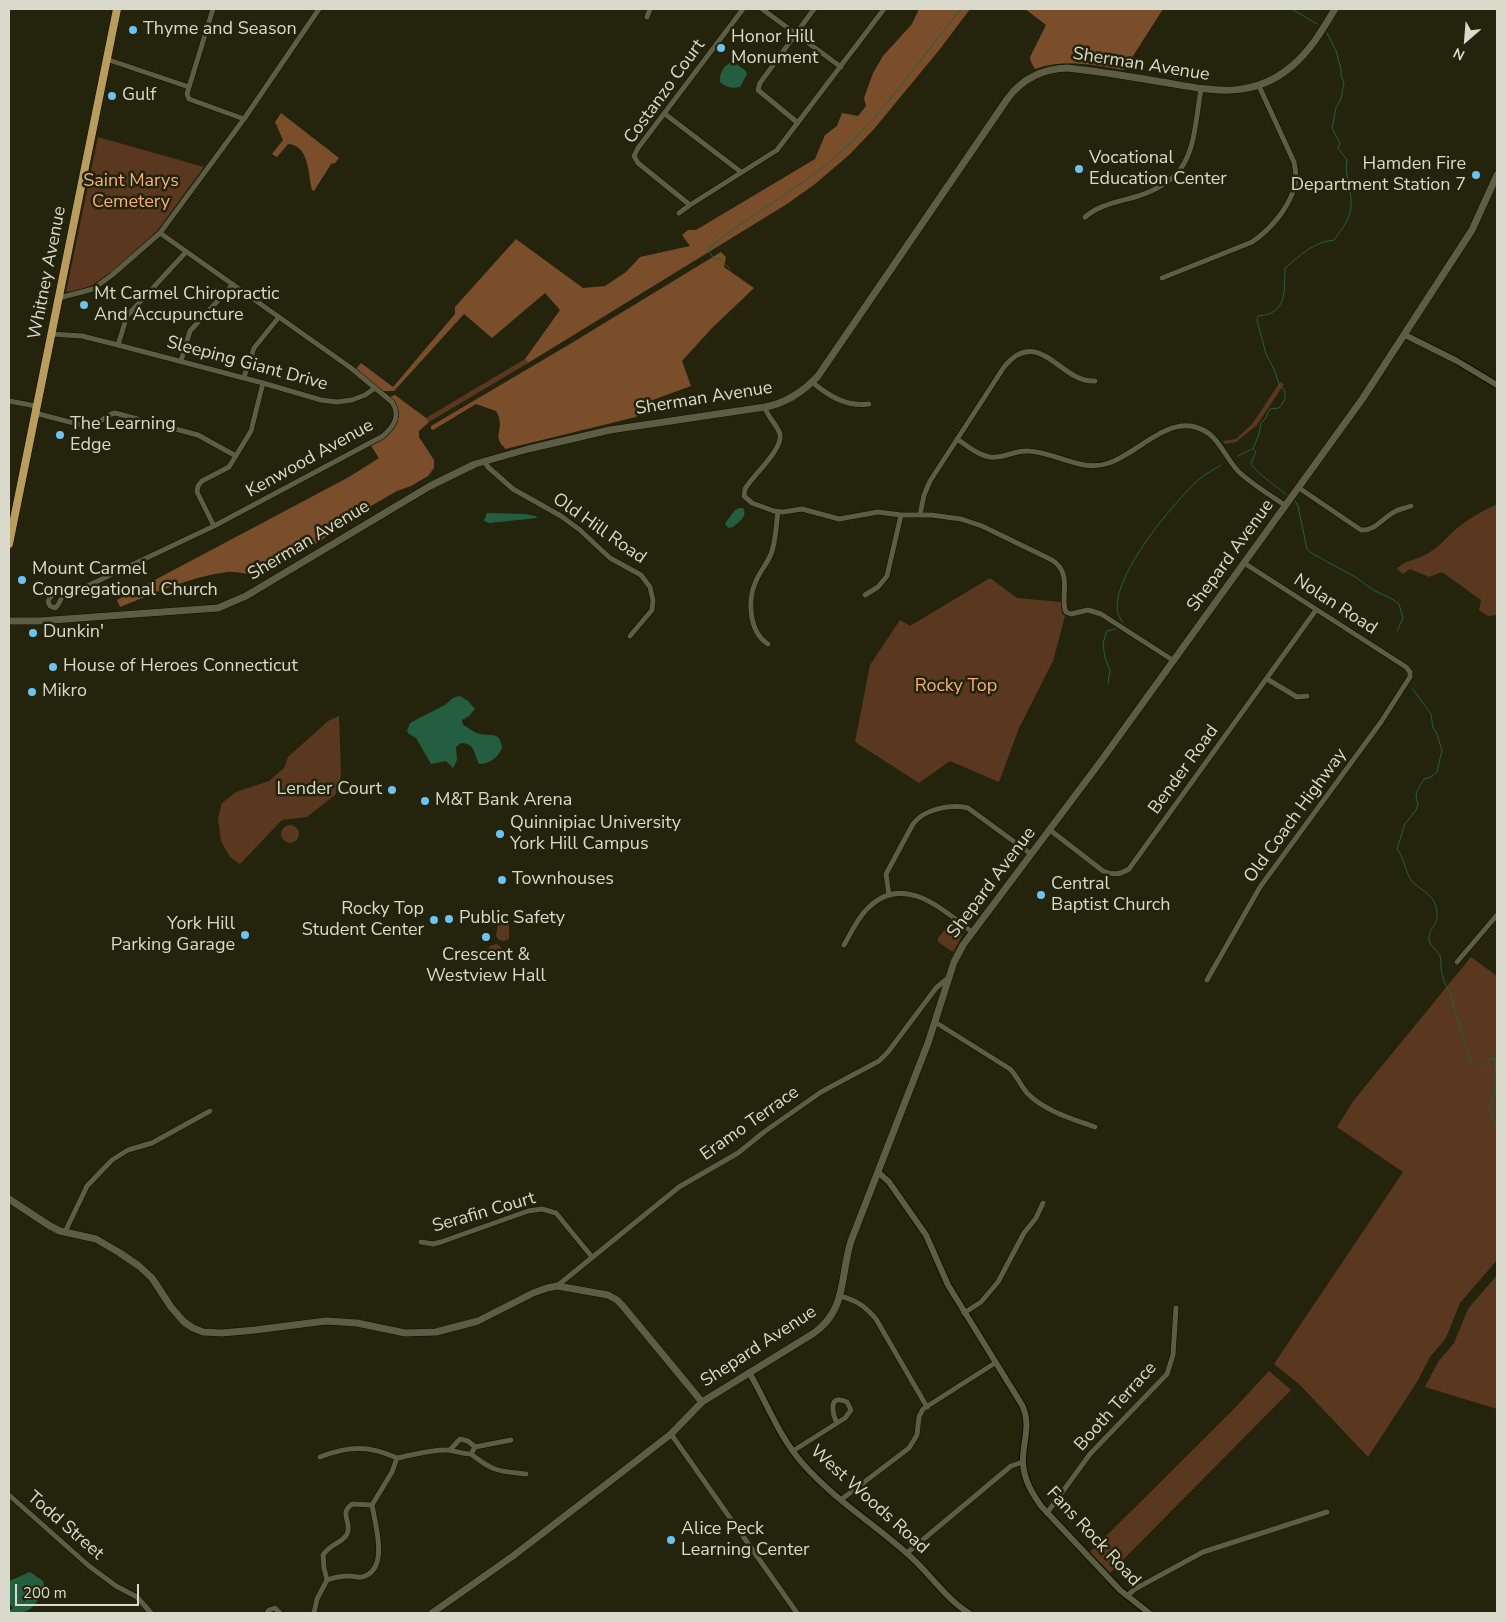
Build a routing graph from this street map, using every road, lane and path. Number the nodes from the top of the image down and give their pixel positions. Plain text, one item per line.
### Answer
1 (117, 9) edge
2 (213, 9) edge
3 (319, 9) edge
4 (650, 9) edge
5 (743, 9) edge
6 (762, 9) edge
7 (814, 9) edge
8 (884, 9) edge
9 (1335, 9) edge
10 (648, 17) dead end
11 (795, 33) junction
12 (106, 59) junction
13 (841, 67) junction
14 (189, 86) junction
15 (1259, 86) junction
16 (1201, 89) junction
17 (665, 114) junction
18 (244, 119) junction
19 (798, 123) junction
20 (741, 172) junction
21 (1497, 175) edge
22 (690, 205) junction
23 (679, 213) dead end
24 (1085, 217) dead end
25 (160, 233) junction
26 (186, 252) junction
27 (1162, 278) dead end
28 (233, 284) junction
29 (59, 298) junction
30 (279, 317) junction
31 (51, 334) junction
32 (1405, 335) junction
33 (118, 345) junction
34 (181, 361) junction
35 (244, 377) junction
36 (1095, 381) dead end
37 (812, 382) junction
38 (263, 383) junction
39 (1497, 385) edge
40 (375, 388) junction
41 (9, 401) edge
42 (869, 404) dead end
43 (765, 407) junction
44 (36, 409) junction
45 (957, 439) junction
46 (236, 456) junction
47 (484, 462) junction
48 (1299, 488) junction
49 (1286, 506) junction
50 (1411, 506) dead end
51 (778, 512) junction
52 (920, 515) junction
53 (901, 516) junction
54 (214, 526) junction
55 (9, 544) edge
56 (1244, 563) junction
57 (63, 595) dead end
58 (866, 595) dead end
59 (1316, 610) junction
60 (9, 621) edge
61 (630, 636) dead end
62 (768, 644) dead end
63 (1174, 661) junction
64 (1410, 672) joint
65 (1267, 679) junction
66 (1307, 696) dead end
67 (1050, 830) junction
68 (1032, 854) junction
69 (889, 895) junction
70 (1497, 915) edge
71 (972, 932) junction
72 (844, 945) dead end
73 (1457, 962) dead end
74 (949, 978) junction
75 (1207, 980) dead end
76 (935, 1022) junction
77 (210, 1111) dead end
78 (1095, 1127) dead end
79 (878, 1172) junction
80 (9, 1199) edge
81 (1043, 1203) dead end
82 (65, 1232) junction
83 (421, 1242) dead end
84 (592, 1257) junction
85 (557, 1286) junction
86 (840, 1296) junction
87 (1176, 1308) dead end
88 (964, 1313) junction
89 (995, 1363) junction
90 (750, 1372) junction
91 (702, 1402) junction
92 (927, 1406) junction
93 (837, 1423) junction
94 (671, 1434) junction
95 (511, 1440) dead end
96 (475, 1448) junction
97 (450, 1450) junction
98 (793, 1451) junction
99 (471, 1454) junction
100 (320, 1457) dead end
101 (397, 1458) junction
102 (1023, 1462) junction
103 (526, 1474) dead end
104 (9, 1496) edge
105 (842, 1499) junction
106 (372, 1505) junction
107 (1327, 1512) dead end
108 (1047, 1513) junction
109 (907, 1553) junction
110 (327, 1580) junction
111 (1127, 1596) junction
112 (150, 1613) edge
113 (267, 1613) edge
114 (280, 1613) edge
115 (314, 1613) edge
116 (432, 1613) edge
117 (797, 1613) edge
118 (969, 1613) edge
119 (1149, 1613) edge

1 - 12 highway, Whitney Avenue
2 - 14 street
3 - 18 street
4 - 10 street
5 - 17 street, Costanzo Court
6 - 11 street
7 - 11 street
8 - 13 street
9 - 15 main road, Sherman Avenue
11 - 13 street
11 - 19 street
12 - 14 street
12 - 29 highway, Whitney Avenue
13 - 19 street
14 - 18 street
15 - 16 main road, Sherman Avenue
15 - 27 street
16 - 24 street
16 - 37 main road, Sherman Avenue
17 - 20 street
17 - 22 street, Costanzo Court
18 - 25 street
19 - 20 street
20 - 22 street
21 - 32 main road, Shepard Avenue
22 - 23 street
25 - 26 street, Kenwood Avenue
25 - 29 street
26 - 28 street, Kenwood Avenue
26 - 33 street
28 - 30 street, Kenwood Avenue
28 - 34 street
29 - 31 highway, Whitney Avenue
30 - 35 street
30 - 40 street, Kenwood Avenue
31 - 33 street, Sleeping Giant Drive
31 - 44 highway, Whitney Avenue
32 - 39 street
32 - 48 main road, Shepard Avenue
33 - 34 street, Sleeping Giant Drive
34 - 35 street, Sleeping Giant Drive
35 - 38 street, Sleeping Giant Drive
36 - 45 street
37 - 42 street
37 - 43 main road, Sherman Avenue
38 - 40 street, Sleeping Giant Drive
38 - 46 street
40 - 54 street, Kenwood Avenue
41 - 44 street
43 - 47 main road, Sherman Avenue
43 - 51 street
44 - 46 street
44 - 55 highway, Whitney Avenue
45 - 49 street
45 - 52 street
46 - 54 street
47 - 60 main road, Sherman Avenue
47 - 61 street, Old Hill Road
48 - 49 main road, Shepard Avenue
48 - 50 street
49 - 56 main road, Shepard Avenue
51 - 53 street
51 - 62 street
52 - 53 street
52 - 63 street
53 - 58 street
54 - 57 street, Kenwood Avenue
56 - 59 street, Nolan Road
56 - 63 main road, Shepard Avenue
59 - 64 street, Nolan Road
59 - 65 street, Bender Road
63 - 67 main road, Shepard Avenue
64 - 75 street, Old Coach Highway
65 - 66 street
65 - 67 street, Bender Road
67 - 68 main road, Shepard Avenue
68 - 69 street
68 - 71 main road, Shepard Avenue
69 - 71 street
69 - 72 street
70 - 73 street
71 - 74 main road, Shepard Avenue
74 - 76 main road, Shepard Avenue
74 - 84 street, Eramo Terrace
76 - 78 street
76 - 79 main road, Shepard Avenue
77 - 82 street
79 - 86 main road, Shepard Avenue
79 - 88 street, Fans Rock Road
80 - 82 main road
81 - 88 street
82 - 85 main road
83 - 84 street, Serafin Court
84 - 85 street, Eramo Terrace
85 - 91 main road
86 - 90 main road, Shepard Avenue
86 - 92 street
87 - 108 street, Booth Terrace
88 - 89 street, Fans Rock Road
89 - 92 street
89 - 102 street, Fans Rock Road
90 - 91 main road, Shepard Avenue
90 - 98 street, West Woods Road
91 - 94 main road, Shepard Avenue
92 - 105 street
93 - 93 street
93 - 98 street
94 - 116 main road, Shepard Avenue
94 - 117 street
95 - 96 street
96 - 97 street
96 - 99 street
97 - 99 street
97 - 101 street
98 - 105 street, West Woods Road
99 - 103 street
100 - 101 street
101 - 106 street
102 - 108 street, Fans Rock Road
102 - 109 street
104 - 112 street, Todd Street
105 - 109 street, West Woods Road
106 - 110 street
106 - 110 street
107 - 111 street
108 - 111 street, Fans Rock Road
109 - 118 street, West Woods Road
110 - 115 street
111 - 119 street, Fans Rock Road
113 - 114 street

